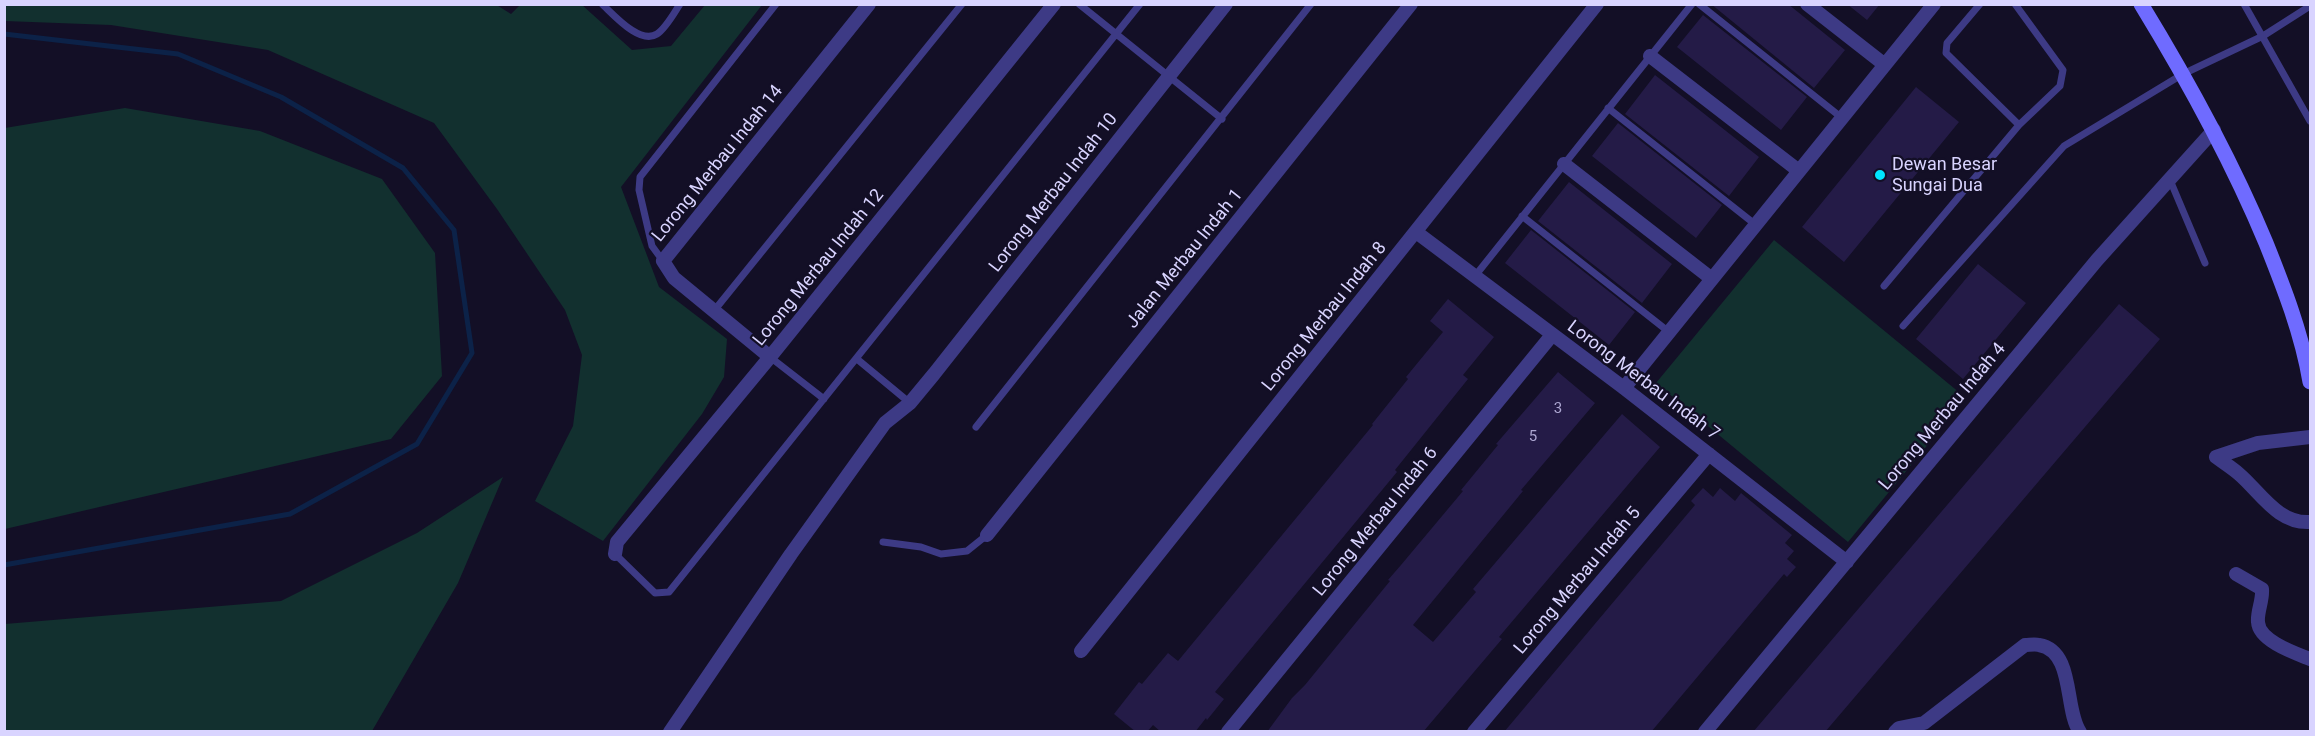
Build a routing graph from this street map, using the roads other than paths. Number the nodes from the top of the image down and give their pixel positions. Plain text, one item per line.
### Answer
1 (602, 4) edge
2 (680, 4) edge
3 (776, 4) edge
4 (869, 4) edge
5 (962, 4) edge
6 (1054, 4) edge
7 (1079, 4) edge
8 (1140, 4) edge
9 (1227, 4) edge
10 (1311, 4) edge
11 (1411, 4) edge
12 (1597, 4) edge
13 (1692, 4) edge
14 (1699, 4) edge
15 (1807, 4) edge
16 (1980, 4) edge
17 (2015, 4) edge
18 (2141, 4) edge
19 (2244, 4) edge
20 (1933, 5) edge
21 (2310, 6) edge
22 (1116, 34) junction
23 (2263, 36) junction
24 (1650, 56) junction
25 (1885, 65) junction
26 (2183, 74) junction
27 (1168, 76) junction
28 (1608, 108) junction
29 (1842, 118) junction
30 (1222, 119) junction
31 (2310, 121) edge
32 (2019, 125) junction
33 (2214, 130) junction
34 (1564, 164) junction
35 (1799, 171) junction
36 (2169, 178) junction
37 (1521, 216) junction
38 (1756, 225) junction
39 (1416, 231) junction
40 (663, 261) junction
41 (2205, 263) dead end
42 (1475, 276) junction
43 (1712, 279) junction
44 (1884, 286) dead end
45 (713, 312) junction
46 (1903, 327) dead end
47 (1669, 332) junction
48 (1552, 335) junction
49 (770, 357) junction
50 (857, 359) junction
51 (2310, 382) edge
52 (1624, 388) junction
53 (824, 399) junction
54 (910, 403) junction
55 (976, 427) dead end
56 (2310, 437) edge
57 (1709, 454) junction
58 (2310, 522) edge
59 (987, 535) joint
60 (883, 542) dead end
61 (615, 554) joint
62 (1847, 562) junction
63 (2236, 574) dead end
64 (1081, 651) dead end
65 (2310, 658) edge
66 (670, 732) edge
67 (1228, 732) edge
68 (1474, 732) edge
69 (1705, 732) edge
70 (1895, 732) edge
71 (2080, 732) edge

1 - 2 lane
3 - 40 lane
4 - 40 street, Lorong Merbau Indah 14
5 - 45 lane
6 - 49 street, Lorong Merbau Indah 12
7 - 22 lane
8 - 22 lane
9 - 27 street, Lorong Merbau Indah 10
10 - 30 lane
11 - 59 street, Jalan Merbau Indah 1
12 - 39 street, Lorong Merbau Indah 8
13 - 24 lane
14 - 29 lane
15 - 25 street
16 - 32 lane
17 - 32 lane
18 - 26 main road
19 - 23 lane
20 - 25 street
21 - 23 lane
22 - 27 lane
22 - 50 lane
23 - 26 lane
23 - 31 lane
24 - 28 lane
24 - 35 street
25 - 29 street
26 - 33 main road
26 - 46 lane
27 - 30 lane
27 - 54 street, Lorong Merbau Indah 10
28 - 34 lane
28 - 38 lane
29 - 35 street
30 - 55 lane
32 - 44 lane
33 - 36 street, Lorong Merbau Indah 4
33 - 51 main road
34 - 37 lane
34 - 43 street
35 - 38 street
36 - 41 lane
36 - 62 street, Lorong Merbau Indah 4
37 - 42 lane
37 - 47 lane
38 - 43 street
39 - 42 street, Lorong Merbau Indah 7
39 - 64 street, Lorong Merbau Indah 8
40 - 45 street, Lorong Merbau Indah 14
42 - 48 street, Lorong Merbau Indah 7
43 - 47 street
45 - 49 street, Lorong Merbau Indah 14
47 - 52 street
48 - 52 street, Lorong Merbau Indah 7
48 - 67 street, Lorong Merbau Indah 6
49 - 53 lane
49 - 61 street, Lorong Merbau Indah 12
50 - 53 lane
50 - 54 lane
52 - 57 street, Lorong Merbau Indah 7
53 - 61 lane
54 - 66 street, Lorong Merbau Indah 10
56 - 58 street
57 - 62 street, Lorong Merbau Indah 7
57 - 68 street, Lorong Merbau Indah 5
59 - 60 lane
62 - 69 street, Lorong Merbau Indah 4
63 - 65 street
70 - 71 street

